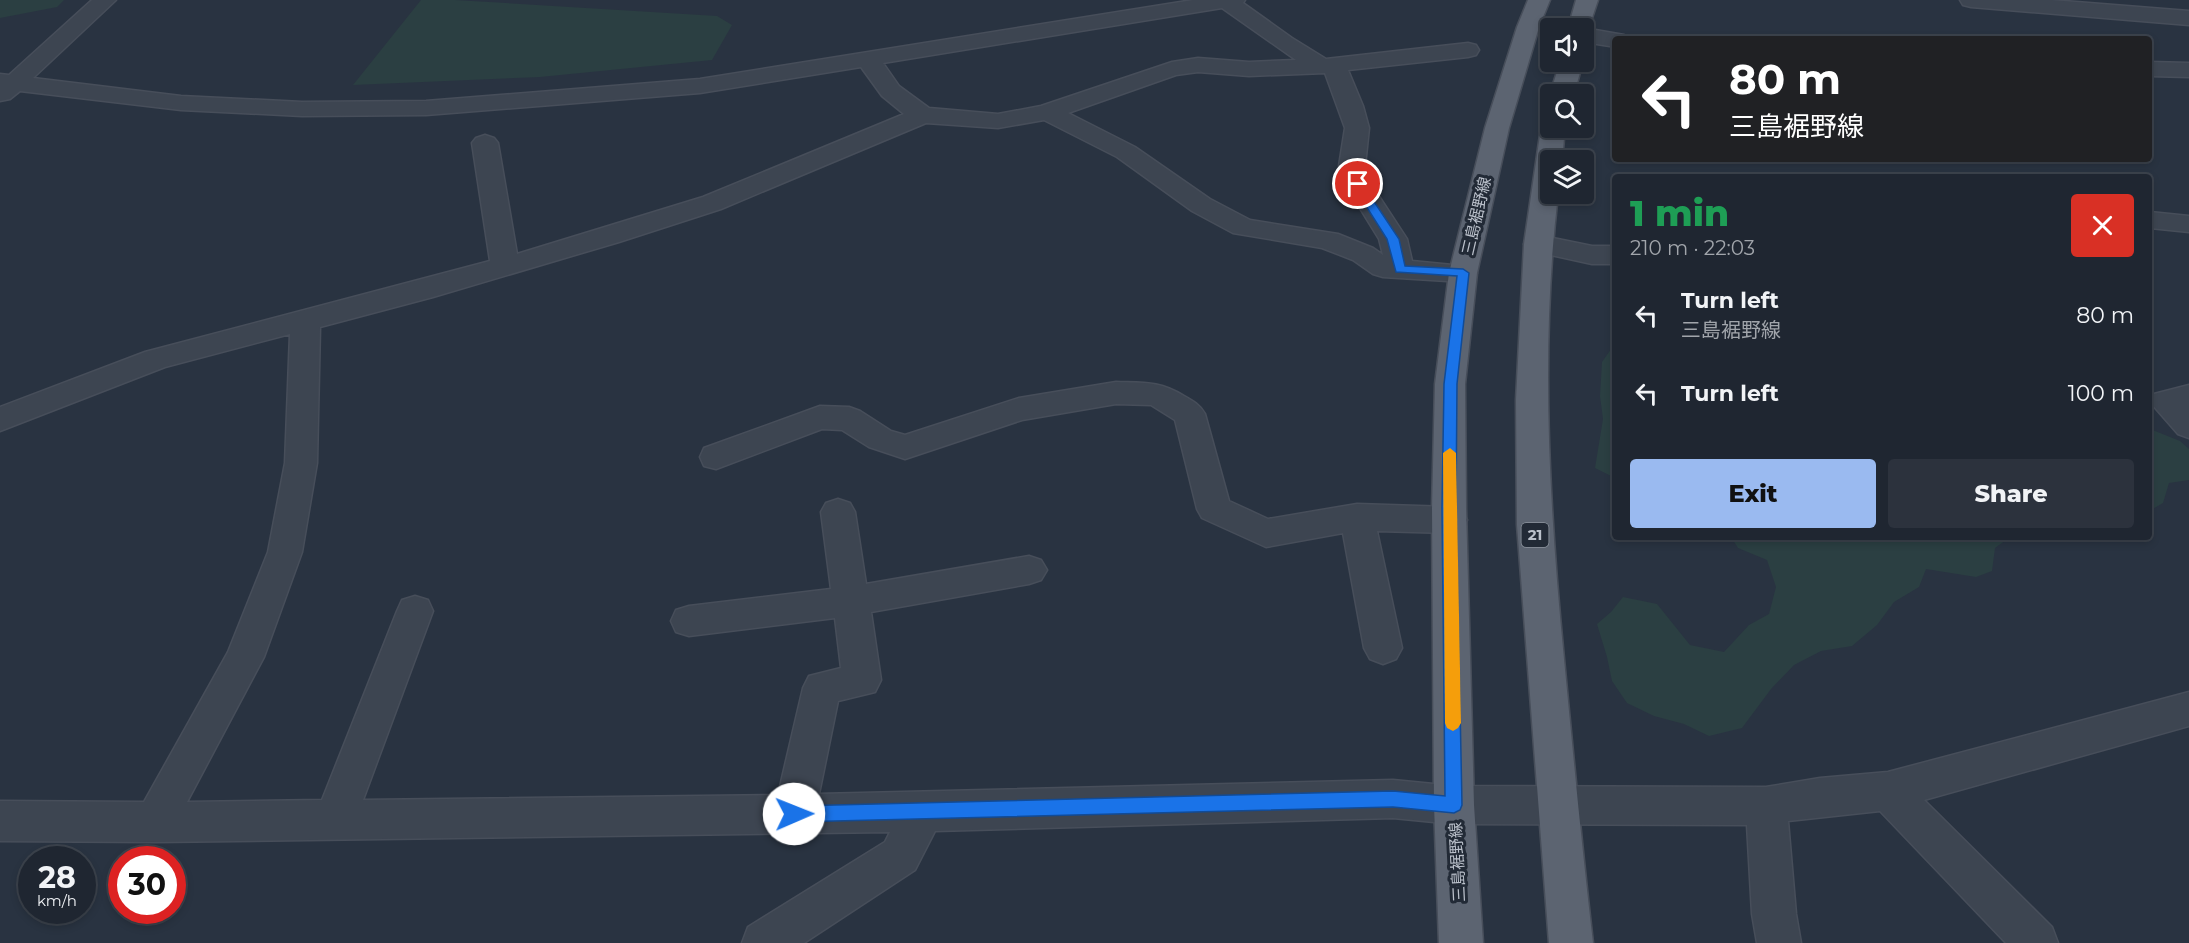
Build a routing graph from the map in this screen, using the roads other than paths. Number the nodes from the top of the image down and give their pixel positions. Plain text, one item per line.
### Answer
1 (105, 0) edge
2 (1229, 0) edge
3 (1539, 0) edge
4 (1587, 0) edge
5 (1971, 0) edge
6 (1582, 18) edge
7 (2189, 18) edge
8 (1594, 37) edge
9 (1612, 39) edge
10 (1468, 50) dead end
11 (869, 58) junction
12 (1328, 65) junction
13 (2152, 69) edge
14 (2189, 70) edge
15 (4, 87) edge
16 (1047, 112) junction
17 (923, 115) junction
18 (1552, 138) edge
19 (485, 143) dead end
20 (2152, 220) edge
21 (2189, 224) edge
22 (1538, 244) junction
23 (1612, 255) edge
24 (505, 266) junction
25 (1400, 269) junction
26 (1463, 273) junction
27 (305, 320) junction
28 (2163, 396) edge
29 (0, 419) edge
30 (2189, 426) edge
31 (716, 457) dead end
32 (838, 512) dead end
33 (1357, 517) junction
34 (1450, 520) junction
35 (1029, 570) dead end
36 (851, 601) junction
37 (415, 611) dead end
38 (688, 621) dead end
39 (1383, 648) dead end
40 (2189, 709) edge
41 (1888, 791) junction
42 (1557, 804) junction
43 (1454, 805) junction
44 (1766, 806) junction
45 (924, 812) junction
46 (794, 814) junction
47 (335, 820) junction
48 (0, 821) edge
49 (155, 822) junction
50 (764, 943) edge
51 (1461, 943) edge
52 (1571, 943) edge
53 (1779, 943) edge
54 (2036, 943) edge

1 - 15 street
2 - 11 street
2 - 12 street
3 - 26 main road, 三島裾野線
4 - 6 main road
5 - 7 street
8 - 9 street
10 - 12 street
11 - 15 street
11 - 17 street
12 - 16 street
12 - 25 street
13 - 14 street
16 - 17 street
16 - 25 street
17 - 24 street
18 - 22 main road, 21
19 - 24 street
20 - 21 street
22 - 23 street
22 - 42 main road, 21
24 - 27 street
25 - 26 street
26 - 34 main road, 三島裾野線
27 - 29 street
27 - 49 street
28 - 30 street
31 - 33 street
32 - 36 street
33 - 34 street
33 - 39 street
34 - 43 main road, 三島裾野線
35 - 36 street
36 - 38 street
36 - 46 street
37 - 47 street
40 - 41 street
41 - 44 street
41 - 54 street
42 - 43 street
42 - 44 street
42 - 52 main road, 21
43 - 45 street
43 - 51 main road, 三島裾野線
44 - 53 street
45 - 46 street
45 - 50 street
46 - 47 street
47 - 49 street
48 - 49 street

